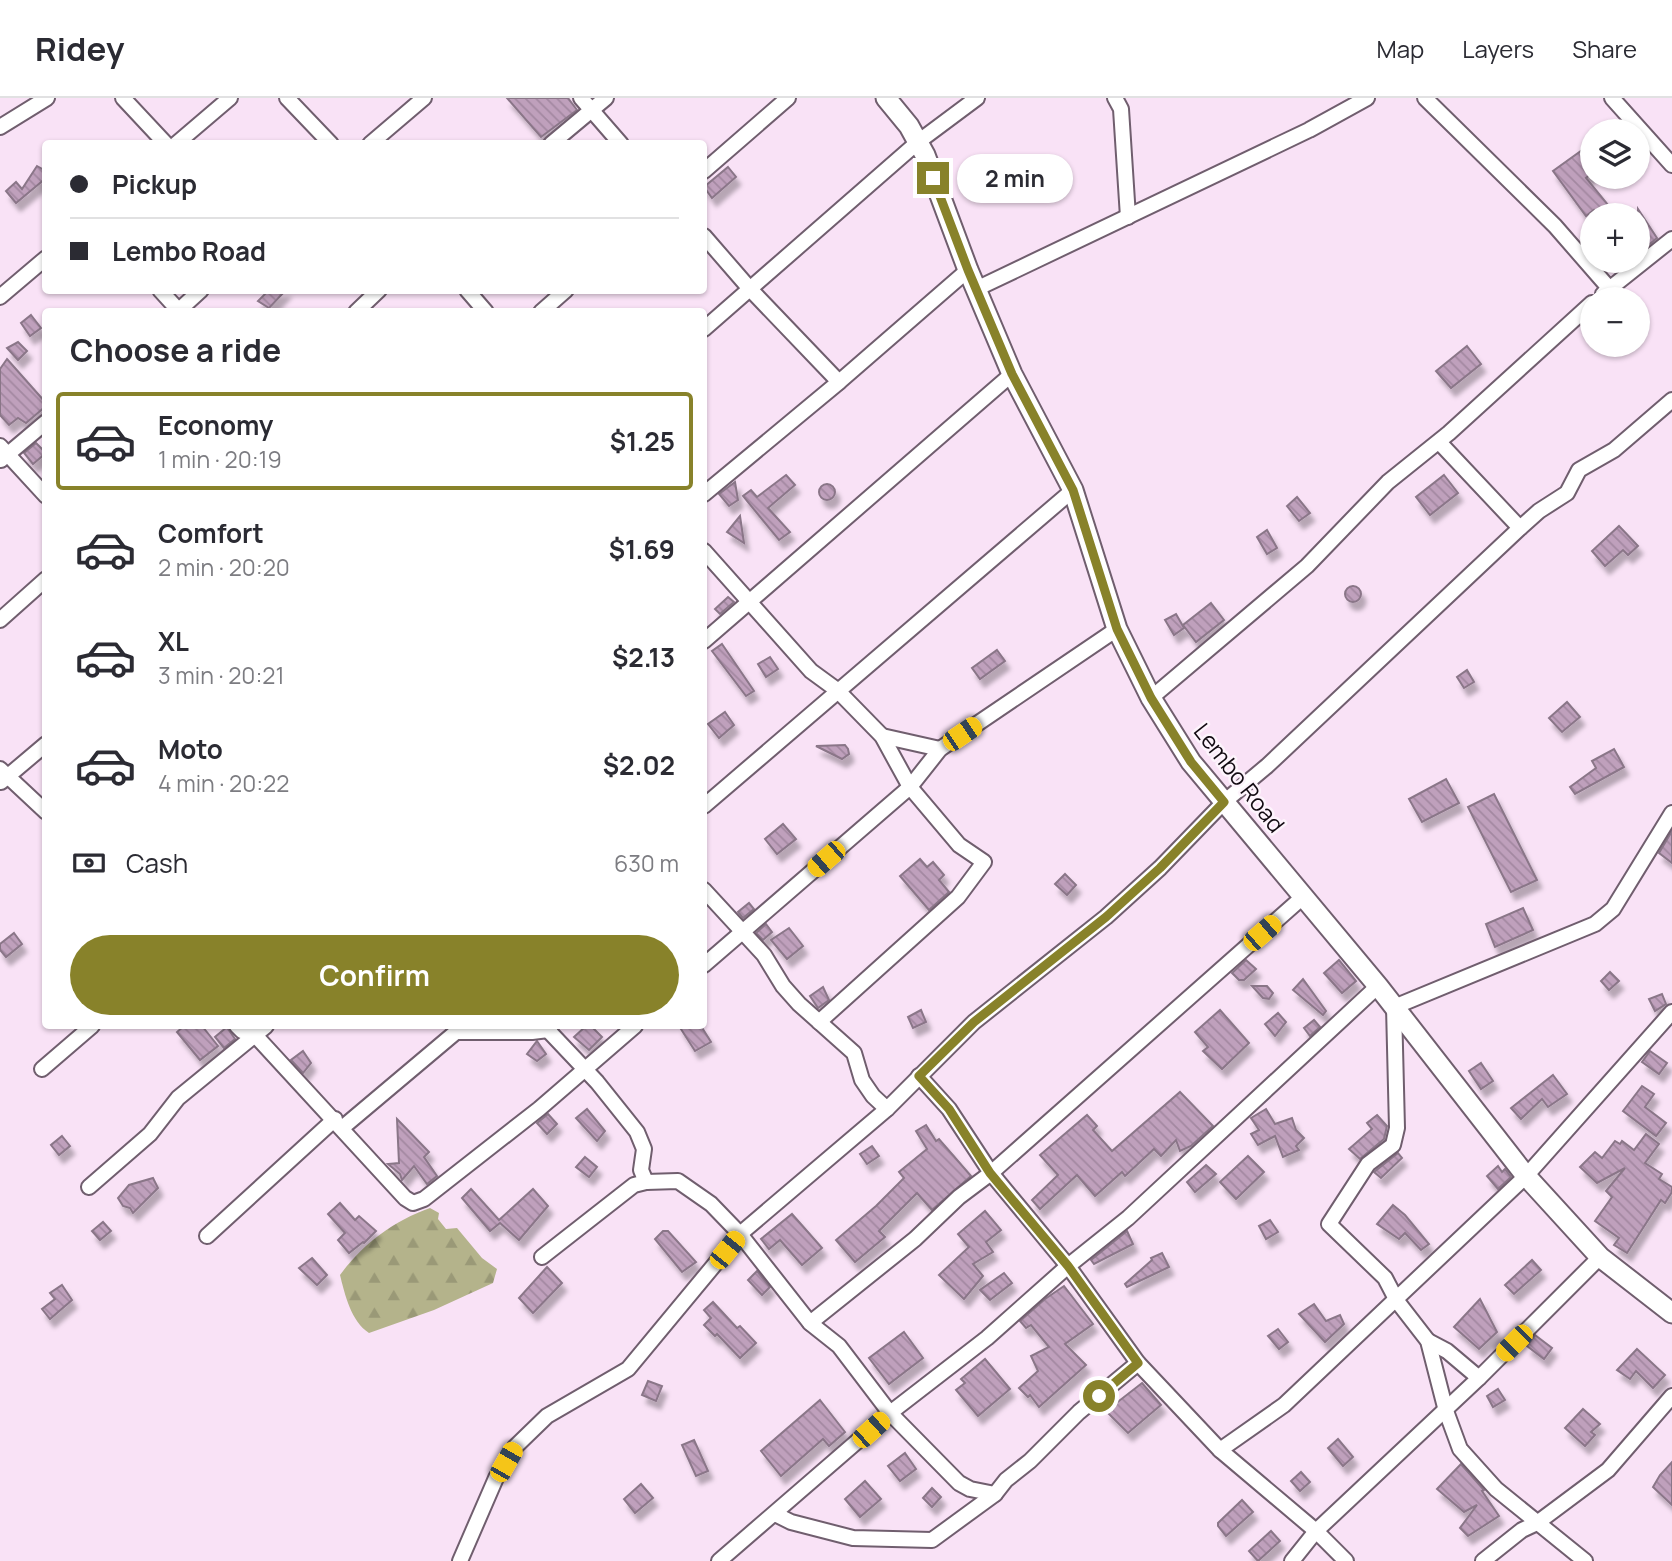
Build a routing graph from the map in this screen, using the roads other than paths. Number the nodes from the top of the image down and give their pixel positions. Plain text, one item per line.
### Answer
1 (47, 98) edge
2 (123, 98) edge
3 (230, 98) edge
4 (287, 98) edge
5 (424, 98) edge
6 (581, 98) edge
7 (606, 98) edge
8 (788, 98) edge
9 (886, 98) edge
10 (977, 98) edge
11 (1115, 98) edge
12 (1367, 98) edge
13 (1425, 98) edge
14 (1612, 98) edge
15 (591, 110) junction
16 (0, 127) edge
17 (162, 140) edge
18 (181, 140) edge
19 (327, 140) edge
20 (375, 140) edge
21 (556, 140) edge
22 (617, 140) edge
23 (918, 142) junction
24 (1672, 165) edge
25 (707, 168) edge
26 (1128, 217) junction
27 (707, 239) edge
28 (1672, 239) edge
29 (42, 261) edge
30 (968, 270) junction
31 (1608, 287) edge
32 (1610, 287) edge
33 (750, 289) junction
34 (976, 289) junction
35 (163, 294) edge
36 (197, 294) edge
37 (375, 294) edge
38 (470, 294) edge
39 (561, 294) edge
40 (0, 297) edge
41 (175, 308) edge
42 (181, 308) edge
43 (360, 308) edge
44 (483, 308) edge
45 (546, 308) edge
46 (1580, 314) edge
47 (707, 326) edge
48 (1012, 374) junction
49 (839, 382) junction
50 (1672, 400) edge
51 (42, 425) edge
52 (1439, 442) junction
53 (2, 454) edge
54 (1073, 490) junction
55 (42, 492) edge
56 (707, 492) edge
57 (1520, 528) junction
58 (707, 554) edge
59 (42, 583) edge
60 (748, 601) junction
61 (0, 620) edge
62 (1117, 629) junction
63 (707, 638) edge
64 (837, 690) junction
65 (1151, 698) junction
66 (882, 736) junction
67 (42, 747) edge
68 (940, 749) junction
69 (2, 776) edge
70 (910, 787) junction
71 (1224, 802) junction
72 (707, 803) edge
73 (42, 809) edge
74 (1672, 813) edge
75 (707, 893) edge
76 (1304, 896) junction
77 (741, 932) junction
78 (707, 962) edge
79 (1378, 986) junction
80 (1394, 1006) junction
81 (1672, 1012) edge
82 (819, 1022) junction
83 (89, 1029) edge
84 (240, 1029) edge
85 (542, 1029) edge
86 (550, 1029) edge
87 (632, 1029) edge
88 (260, 1030) edge
89 (42, 1069) dead end
90 (585, 1069) junction
91 (919, 1076) junction
92 (887, 1109) junction
93 (339, 1124) junction
94 (990, 1173) junction
95 (1526, 1176) junction
96 (646, 1182) junction
97 (89, 1187) dead end
98 (740, 1234) junction
99 (207, 1236) dead end
100 (542, 1257) dead end
101 (1600, 1257) junction
102 (1068, 1266) junction
103 (1397, 1301) junction
104 (1672, 1313) edge
105 (810, 1323) junction
106 (1428, 1341) junction
107 (1138, 1363) junction
108 (1479, 1378) junction
109 (1672, 1396) edge
110 (1446, 1411) junction
111 (890, 1413) junction
112 (1220, 1450) junction
113 (995, 1494) junction
114 (775, 1514) junction
115 (1537, 1523) junction
116 (1316, 1531) junction
117 (460, 1561) edge
118 (719, 1561) edge
119 (1292, 1561) edge
120 (1346, 1561) edge
121 (1482, 1561) edge
122 (1585, 1561) edge

1 - 16 street
2 - 17 street
3 - 18 street
4 - 19 street
5 - 20 street
6 - 15 street
7 - 15 street
8 - 25 street
9 - 23 street, Lembo Road
10 - 23 street
11 - 26 street
12 - 26 street
13 - 31 street
14 - 24 street
15 - 21 street
15 - 22 street
23 - 30 street, Lembo Road
23 - 33 street
26 - 34 street
27 - 33 street
28 - 32 street
29 - 40 street
30 - 34 street, Lembo Road
30 - 49 street
33 - 47 street
33 - 49 street
34 - 48 street, Lembo Road
35 - 41 street
36 - 42 street
37 - 43 street
38 - 44 street
39 - 45 street
46 - 52 street
48 - 54 street, Lembo Road
48 - 60 street
49 - 56 street
50 - 57 street
51 - 53 street
52 - 57 street
52 - 65 street
53 - 55 street
54 - 62 street, Lembo Road
54 - 64 street
57 - 71 street
58 - 60 street
59 - 61 street
60 - 63 street
60 - 64 street
62 - 65 street, Lembo Road
62 - 68 street
64 - 66 street
64 - 72 street
65 - 71 street, Lembo Road
66 - 68 street
66 - 70 street
67 - 69 street
68 - 70 street
69 - 73 street
70 - 77 street
70 - 82 street
71 - 76 street, Lembo Road
71 - 91 street
74 - 80 street
75 - 77 street
76 - 79 street, Lembo Road
76 - 94 street
77 - 78 street
77 - 82 street
79 - 80 street, Lembo Road
79 - 102 street
80 - 95 street, Lembo Road
80 - 103 street
81 - 95 street
82 - 92 street
83 - 89 street
84 - 88 street
85 - 93 street
86 - 90 street
87 - 90 street
88 - 93 street
88 - 97 street
90 - 93 street
90 - 96 street
91 - 92 street
91 - 94 street
92 - 98 street
93 - 99 street
94 - 102 street
94 - 105 street
95 - 101 street, Lembo Road
95 - 103 street
96 - 98 street
96 - 100 street
98 - 105 street
98 - 117 street
101 - 104 street, Lembo Road
101 - 108 street
102 - 107 street
102 - 111 street
103 - 106 street
103 - 112 street
105 - 111 street
106 - 108 street
106 - 110 street
107 - 112 street
107 - 113 street
108 - 110 street
109 - 115 street
110 - 115 street
110 - 116 street
111 - 113 street
111 - 114 street
112 - 116 street
113 - 114 street
114 - 118 street
115 - 121 street
115 - 122 street
116 - 119 street
116 - 120 street

